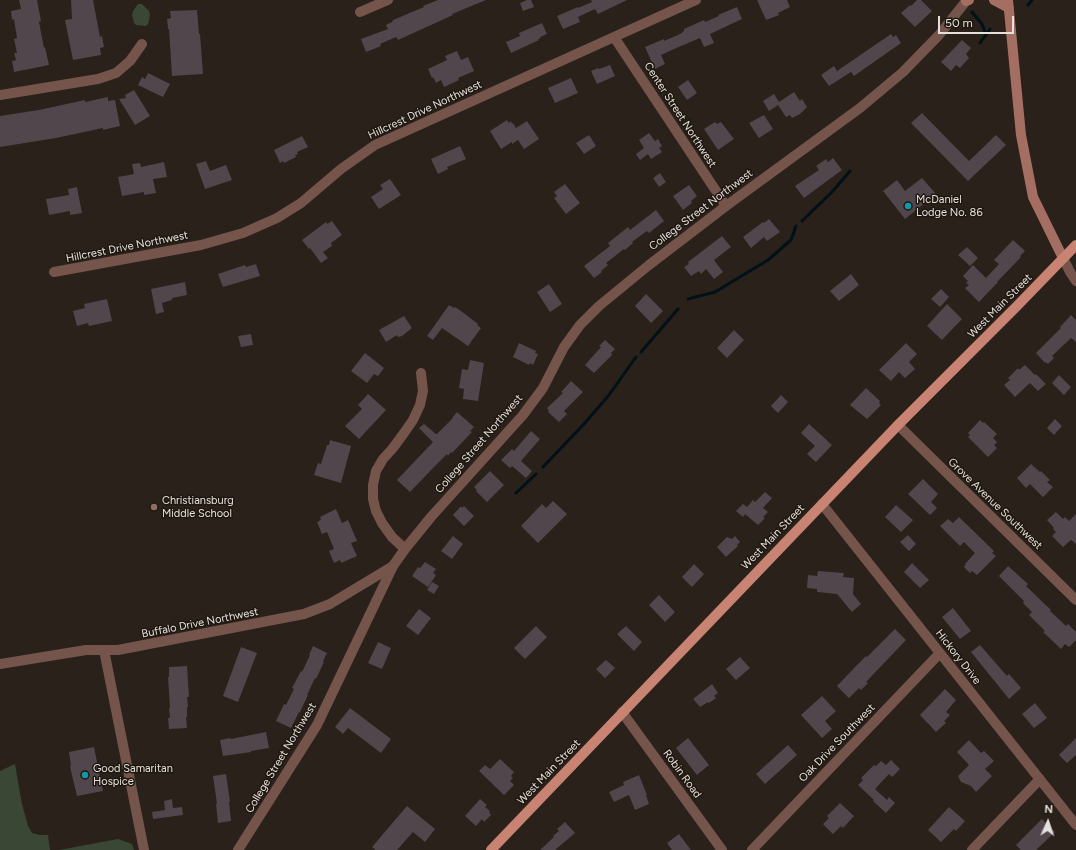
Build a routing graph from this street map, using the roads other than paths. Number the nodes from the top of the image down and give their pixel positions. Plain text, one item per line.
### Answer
1 (388, 0) edge
2 (696, 0) edge
3 (967, 0) edge
4 (994, 0) edge
5 (1008, 4) edge
6 (360, 12) dead end
7 (614, 37) junction
8 (142, 44) dead end
9 (0, 95) edge
10 (726, 206) junction
11 (1076, 245) edge
12 (1063, 258) junction
13 (54, 272) dead end
14 (1076, 281) edge
15 (421, 373) dead end
16 (898, 425) junction
17 (822, 504) junction
18 (405, 549) junction
19 (393, 566) junction
20 (1076, 600) edge
21 (104, 650) junction
22 (940, 653) junction
23 (0, 664) edge
24 (622, 712) junction
25 (1040, 779) junction
26 (1076, 825) edge
27 (144, 850) edge
28 (238, 850) edge
29 (491, 850) edge
30 (722, 850) edge
31 (752, 850) edge
32 (972, 850) edge

1 - 6 street
2 - 7 street, Hillcrest Drive Northwest
3 - 10 street, College Street Northwest
4 - 5 main road
5 - 12 main road
7 - 10 street, Center Street Northwest
7 - 13 street, Hillcrest Drive Northwest
8 - 9 street
10 - 18 street, College Street Northwest
11 - 12 main road, West Main Street
12 - 14 street
12 - 16 main road, West Main Street
15 - 18 street
16 - 17 main road, West Main Street
16 - 20 street, Grove Avenue Southwest
17 - 22 street, Hickory Drive
17 - 24 main road, West Main Street
18 - 19 street, College Street Northwest
19 - 21 street, Buffalo Drive Northwest
19 - 28 street, College Street Northwest
21 - 23 street, Buffalo Drive Northwest
21 - 27 street
22 - 25 street, Hickory Drive
22 - 31 street, Oak Drive Southwest
24 - 29 main road, West Main Street
24 - 30 street, Robin Road
25 - 26 street, Hickory Drive
25 - 32 street

